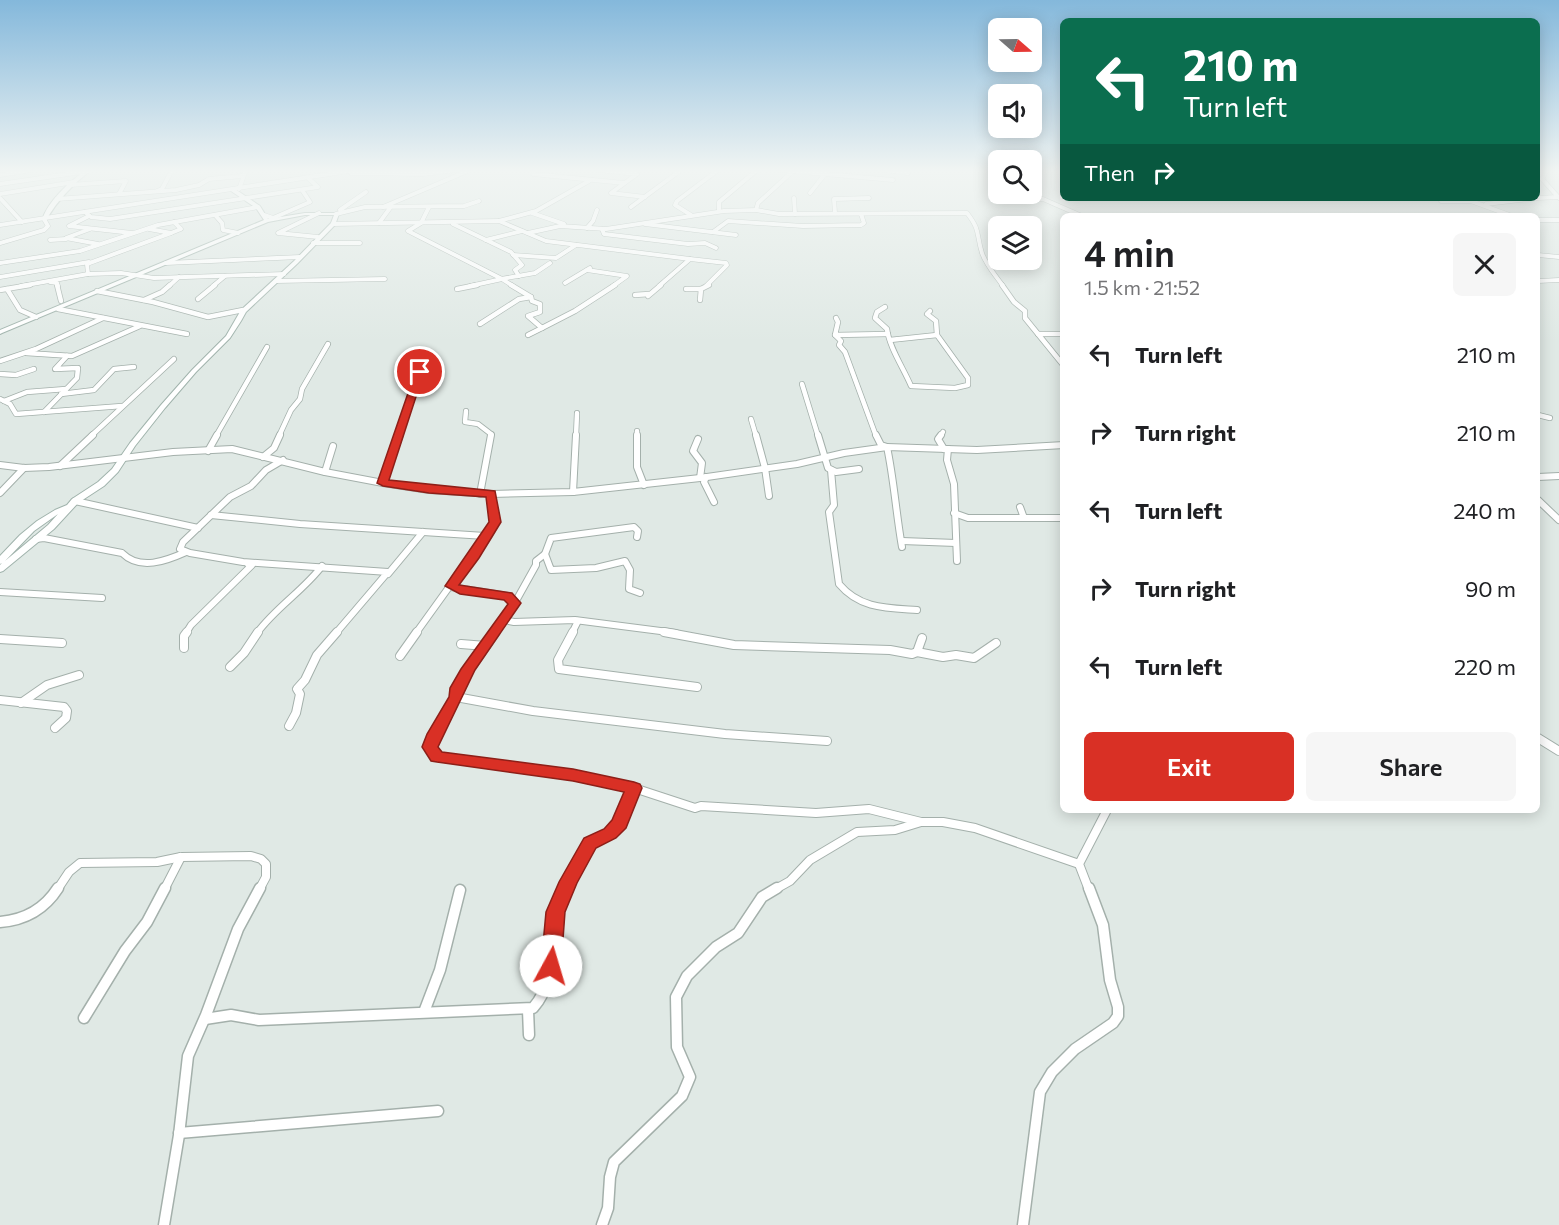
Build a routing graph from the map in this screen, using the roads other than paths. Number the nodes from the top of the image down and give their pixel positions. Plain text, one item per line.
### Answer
1 (47, 227) edge
2 (84, 227) edge
3 (154, 227) edge
4 (179, 227) edge
5 (223, 227) edge
6 (250, 227) edge
7 (290, 227) edge
8 (330, 227) edge
9 (414, 227) edge
10 (460, 227) edge
11 (514, 227) edge
12 (558, 227) edge
13 (578, 227) edge
14 (616, 227) edge
15 (668, 227) edge
16 (719, 227) edge
17 (978, 227) edge
18 (95, 228) junction
19 (588, 228) joint
20 (147, 229) junction
21 (602, 229) junction
22 (522, 231) junction
23 (713, 232) junction
24 (132, 233) junction
25 (171, 233) junction
26 (238, 233) junction
27 (528, 233) junction
28 (182, 235) dead end
29 (736, 235) dead end
30 (66, 239) junction
31 (50, 240) dead end
32 (316, 240) junction
33 (486, 240) junction
34 (0, 243) edge
35 (360, 243) dead end
36 (101, 244) junction
37 (576, 245) junction
38 (716, 248) dead end
39 (513, 255) junction
40 (1540, 255) edge
41 (300, 257) junction
42 (1559, 257) edge
43 (690, 259) junction
44 (91, 262) junction
45 (550, 262) dead end
46 (0, 263) edge
47 (166, 263) junction
48 (88, 274) junction
49 (284, 274) junction
50 (270, 275) junction
51 (134, 276) junction
52 (225, 276) junction
53 (519, 276) junction
54 (0, 277) edge
55 (179, 277) junction
56 (385, 279) dead end
57 (502, 279) junction
58 (63, 280) junction
59 (1559, 280) edge
60 (276, 281) junction
61 (1540, 281) edge
62 (50, 282) junction
63 (57, 283) junction
64 (565, 283) dead end
65 (7, 289) junction
66 (458, 289) dead end
67 (686, 289) dead end
68 (701, 289) junction
69 (0, 290) edge
70 (97, 291) junction
71 (635, 294) dead end
72 (531, 297) junction
73 (198, 299) dead end
74 (700, 300) dead end
75 (62, 301) dead end
76 (143, 301) junction
77 (885, 307) dead end
78 (57, 309) junction
79 (243, 310) junction
80 (930, 311) dead end
81 (36, 317) junction
82 (103, 318) junction
83 (836, 318) dead end
84 (480, 324) dead end
85 (141, 325) junction
86 (542, 328) junction
87 (2, 330) edge
88 (888, 333) junction
89 (187, 334) dead end
90 (1038, 334) junction
91 (1060, 334) edge
92 (528, 335) dead end
93 (836, 335) junction
94 (937, 335) junction
95 (890, 340) junction
96 (328, 344) dead end
97 (267, 347) dead end
98 (26, 353) junction
99 (67, 356) junction
100 (174, 359) dead end
101 (0, 361) edge
102 (1060, 361) edge
103 (134, 367) dead end
104 (34, 369) dead end
105 (404, 372) dead end
106 (0, 374) edge
107 (802, 384) dead end
108 (63, 391) junction
109 (2, 400) edge
110 (122, 406) junction
111 (466, 411) dead end
112 (44, 412) junction
113 (577, 413) dead end
114 (1540, 416) edge
115 (1550, 418) dead end
116 (752, 419) dead end
117 (637, 431) dead end
118 (944, 432) dead end
119 (698, 439) dead end
120 (1060, 445) edge
121 (333, 446) dead end
122 (887, 447) junction
123 (946, 449) junction
124 (208, 451) junction
125 (263, 458) junction
126 (825, 458) junction
127 (122, 459) junction
128 (283, 460) junction
129 (0, 465) edge
130 (60, 466) junction
131 (24, 468) junction
132 (765, 468) junction
133 (859, 469) dead end
134 (831, 470) junction
135 (325, 472) junction
136 (1559, 476) edge
137 (1540, 477) edge
138 (703, 478) junction
139 (383, 483) junction
140 (644, 485) junction
141 (573, 492) junction
142 (0, 493) edge
143 (480, 494) junction
144 (491, 494) junction
145 (769, 496) dead end
146 (714, 502) dead end
147 (1540, 502) edge
148 (73, 504) junction
149 (1020, 507) dead end
150 (954, 513) junction
151 (211, 515) junction
152 (1024, 518) junction
153 (1060, 518) edge
154 (1559, 520) edge
155 (198, 528) junction
156 (423, 532) junction
157 (485, 536) junction
158 (40, 537) junction
159 (637, 537) dead end
160 (956, 543) junction
161 (186, 552) junction
162 (545, 554) junction
163 (0, 561) edge
164 (957, 561) dead end
165 (243, 562) junction
166 (322, 566) junction
167 (0, 569) edge
168 (388, 574) junction
169 (452, 583) junction
170 (0, 592) edge
171 (640, 593) dead end
172 (102, 598) dead end
173 (514, 605) junction
174 (917, 610) dead end
175 (507, 617) junction
176 (578, 621) junction
177 (922, 638) dead end
178 (0, 639) edge
179 (62, 643) dead end
180 (996, 643) dead end
181 (461, 644) dead end
182 (486, 646) junction
183 (184, 648) dead end
184 (917, 652) junction
185 (400, 656) dead end
186 (230, 667) dead end
187 (78, 675) dead end
188 (696, 687) dead end
189 (456, 697) junction
190 (0, 700) edge
191 (21, 702) junction
192 (289, 726) dead end
193 (55, 728) dead end
194 (1540, 739) edge
195 (827, 741) dead end
196 (1559, 752) edge
197 (634, 788) junction
198 (1105, 813) edge
199 (921, 822) junction
200 (181, 857) junction
201 (1079, 864) junction
202 (460, 890) dead end
203 (0, 922) edge
204 (528, 1010) junction
205 (424, 1012) junction
206 (84, 1018) dead end
207 (205, 1019) junction
208 (529, 1035) dead end
209 (438, 1111) dead end
210 (179, 1133) junction
211 (164, 1225) edge
212 (602, 1225) edge
213 (1023, 1225) edge

1 - 34 street
2 - 18 street
3 - 20 street
4 - 25 street
5 - 26 street
6 - 26 street
7 - 32 street
8 - 32 street
9 - 57 street
10 - 33 street
11 - 22 street
12 - 27 street
13 - 19 street
14 - 21 street
15 - 23 street
16 - 23 street
17 - 90 street
18 - 24 street
18 - 30 street
19 - 21 street
20 - 24 street
20 - 25 street
21 - 38 street
22 - 27 street
22 - 33 street
23 - 29 street
24 - 36 street
25 - 28 street
25 - 44 street
26 - 47 street
27 - 37 street
30 - 31 street
30 - 36 street
32 - 35 street
32 - 41 street
33 - 39 street
36 - 46 street
37 - 39 street
37 - 43 street
39 - 53 street
40 - 42 street
41 - 47 street
41 - 49 street
43 - 68 street
43 - 71 street
44 - 48 street
44 - 54 street
45 - 53 street
47 - 51 street
48 - 51 street
48 - 58 street
49 - 50 street
49 - 60 street
50 - 52 street
50 - 60 street
51 - 55 street
51 - 70 street
52 - 55 street
52 - 73 street
53 - 57 street
55 - 76 street
56 - 60 street
57 - 66 street
57 - 72 street
58 - 62 street
58 - 63 street
59 - 61 street
60 - 79 street
62 - 63 street
62 - 65 street
63 - 75 street
64 - 86 street
65 - 69 street
65 - 81 street
67 - 68 street
68 - 74 street
70 - 76 street
70 - 78 street
72 - 84 street
72 - 86 street
76 - 79 street
77 - 88 street
78 - 81 street
78 - 82 street
79 - 127 street
80 - 94 street
81 - 87 street
82 - 85 street
82 - 98 street
83 - 93 street
85 - 89 street
85 - 99 street
86 - 92 street
88 - 93 street
88 - 95 street
90 - 91 street
90 - 102 street
93 - 122 street
94 - 95 street
94 - 95 street
96 - 125 street
97 - 124 street
98 - 99 street
98 - 101 street
99 - 108 street
100 - 110 street
103 - 108 street
104 - 106 street
105 - 139 street
107 - 126 street
108 - 109 street
108 - 112 street
109 - 112 street
110 - 112 street
110 - 130 street
111 - 143 street
113 - 141 street
114 - 115 street
116 - 132 street
117 - 140 street
118 - 123 street
119 - 138 street
120 - 123 street
121 - 135 street
122 - 123 street
122 - 126 street
122 - 160 street
123 - 150 street
124 - 125 street
124 - 127 street
125 - 128 street
126 - 132 street
126 - 134 street
127 - 130 street
127 - 148 street
128 - 135 street
128 - 151 street
129 - 131 street
130 - 131 street
131 - 142 street
132 - 138 street
132 - 145 street
133 - 134 street
134 - 174 street
135 - 139 street
136 - 137 street
138 - 140 street
138 - 146 street
139 - 143 street
140 - 141 street
141 - 144 street
143 - 144 street
144 - 157 street
147 - 154 street
148 - 155 street
148 - 158 street
148 - 163 street
149 - 152 street
150 - 152 street
150 - 160 street
151 - 155 street
151 - 156 street
152 - 153 street
155 - 161 street
156 - 157 street
156 - 168 street
157 - 169 street
158 - 161 street
158 - 167 street
159 - 162 street
160 - 164 street
161 - 165 street
162 - 171 street
162 - 173 street
165 - 166 street
165 - 183 street
166 - 168 street
166 - 186 street
168 - 192 street
169 - 173 street
169 - 185 street
170 - 172 street
173 - 175 street
175 - 176 street
175 - 182 street
176 - 184 street
176 - 188 street
177 - 184 street
178 - 179 street
180 - 184 street
181 - 182 street
182 - 189 street
187 - 191 street
189 - 195 street
189 - 197 street
190 - 191 street
191 - 193 street
194 - 196 street
197 - 199 street
197 - 204 street
198 - 201 street
199 - 201 street
199 - 212 street
200 - 203 street
200 - 206 street
200 - 207 street
201 - 213 street
202 - 205 street
204 - 205 street
204 - 208 street
205 - 207 street
207 - 210 street
209 - 210 street
210 - 211 street

